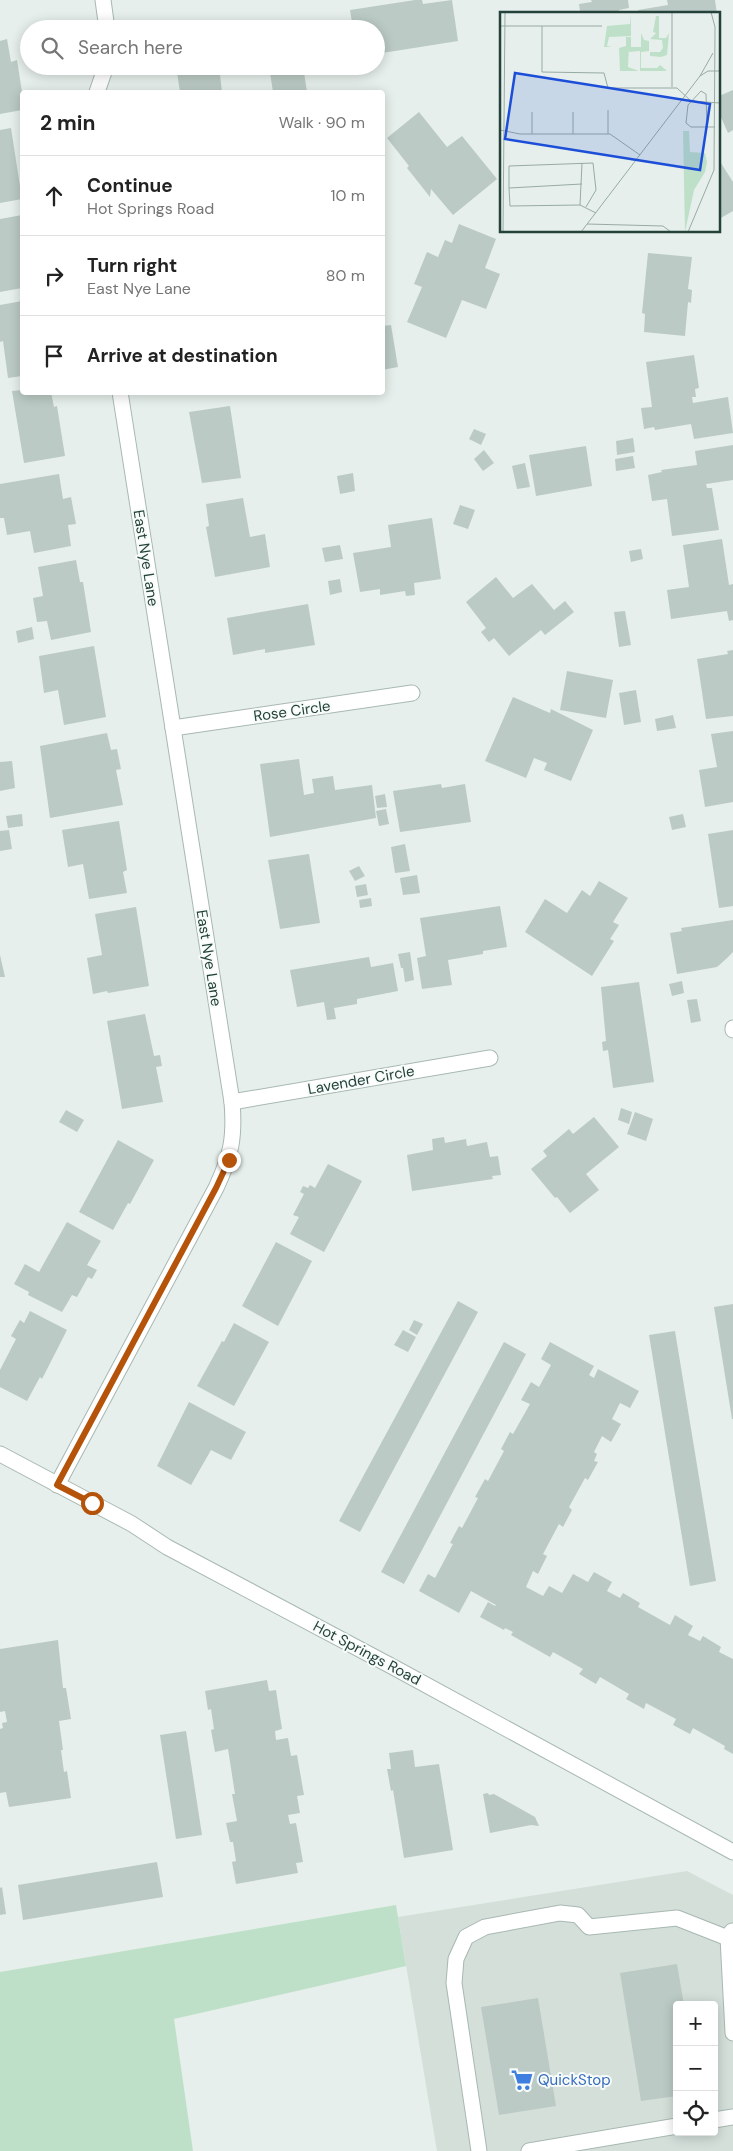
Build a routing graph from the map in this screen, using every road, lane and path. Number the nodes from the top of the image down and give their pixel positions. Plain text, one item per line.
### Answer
1 (103, 0) edge
2 (106, 20) edge
3 (103, 75) edge
4 (98, 90) edge
5 (120, 395) edge
6 (412, 694) dead end
7 (173, 728) junction
8 (490, 1058) dead end
9 (232, 1102) junction
10 (0, 1454) edge
11 (57, 1485) junction
12 (733, 1852) edge
13 (731, 1936) edge
14 (733, 2033) edge
15 (733, 2117) edge
16 (718, 2119) edge
17 (673, 2127) edge
18 (479, 2151) edge
19 (529, 2151) edge

1 - 2 street
3 - 4 street
5 - 7 street, East Nye Lane
6 - 7 street, Rose Circle
7 - 9 street, East Nye Lane
8 - 9 street, Lavender Circle
9 - 11 street, East Nye Lane
10 - 11 street, Hot Springs Road
11 - 12 street, Hot Springs Road
13 - 14 street
13 - 18 street
15 - 16 street
17 - 19 street

